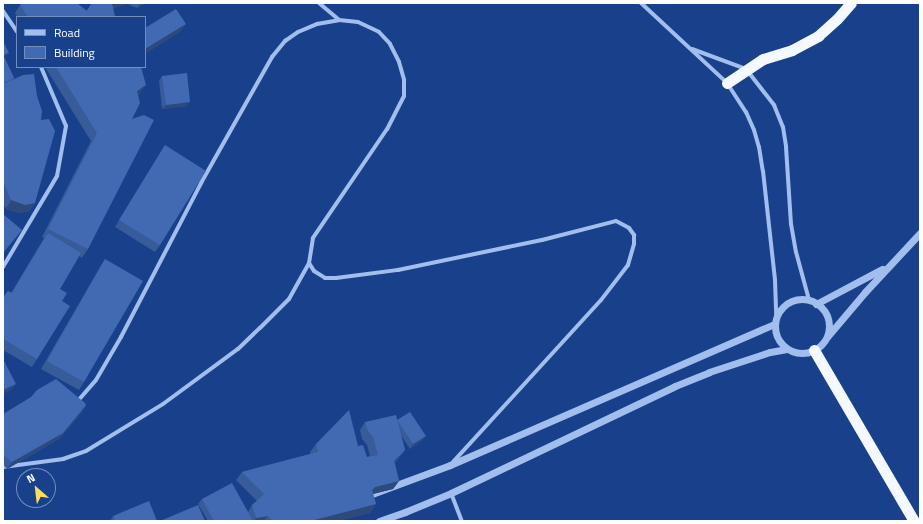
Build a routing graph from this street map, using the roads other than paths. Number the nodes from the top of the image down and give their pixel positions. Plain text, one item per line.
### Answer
1 (319, 3) edge
2 (641, 3) edge
3 (851, 3) edge
4 (3, 11) edge
5 (339, 20) junction
6 (16, 30) edge
7 (692, 49) junction
8 (41, 68) edge
9 (746, 69) junction
10 (727, 83) junction
11 (920, 233) edge
12 (309, 263) junction
13 (887, 266) junction
14 (3, 267) edge
15 (809, 300) junction
16 (816, 304) junction
17 (776, 317) junction
18 (775, 324) junction
19 (825, 339) junction
20 (787, 348) junction
21 (814, 350) junction
22 (70, 410) edge
23 (450, 465) junction
24 (3, 467) edge
25 (451, 493) junction
26 (353, 501) edge
27 (379, 521) edge
28 (462, 521) edge
29 (914, 521) edge

1 - 5 street
2 - 7 street
3 - 9 highway
4 - 6 street
5 - 12 street
5 - 22 street
7 - 9 street
7 - 10 street
8 - 14 street
9 - 10 highway
9 - 15 street
10 - 17 street
11 - 13 street
12 - 23 street
12 - 24 street
13 - 16 street
13 - 19 street
15 - 16 street
15 - 17 street
16 - 19 street
17 - 18 street
18 - 20 street
18 - 23 street
19 - 21 street
20 - 21 street
20 - 25 street
21 - 29 highway
23 - 26 street
25 - 27 street
25 - 28 street

